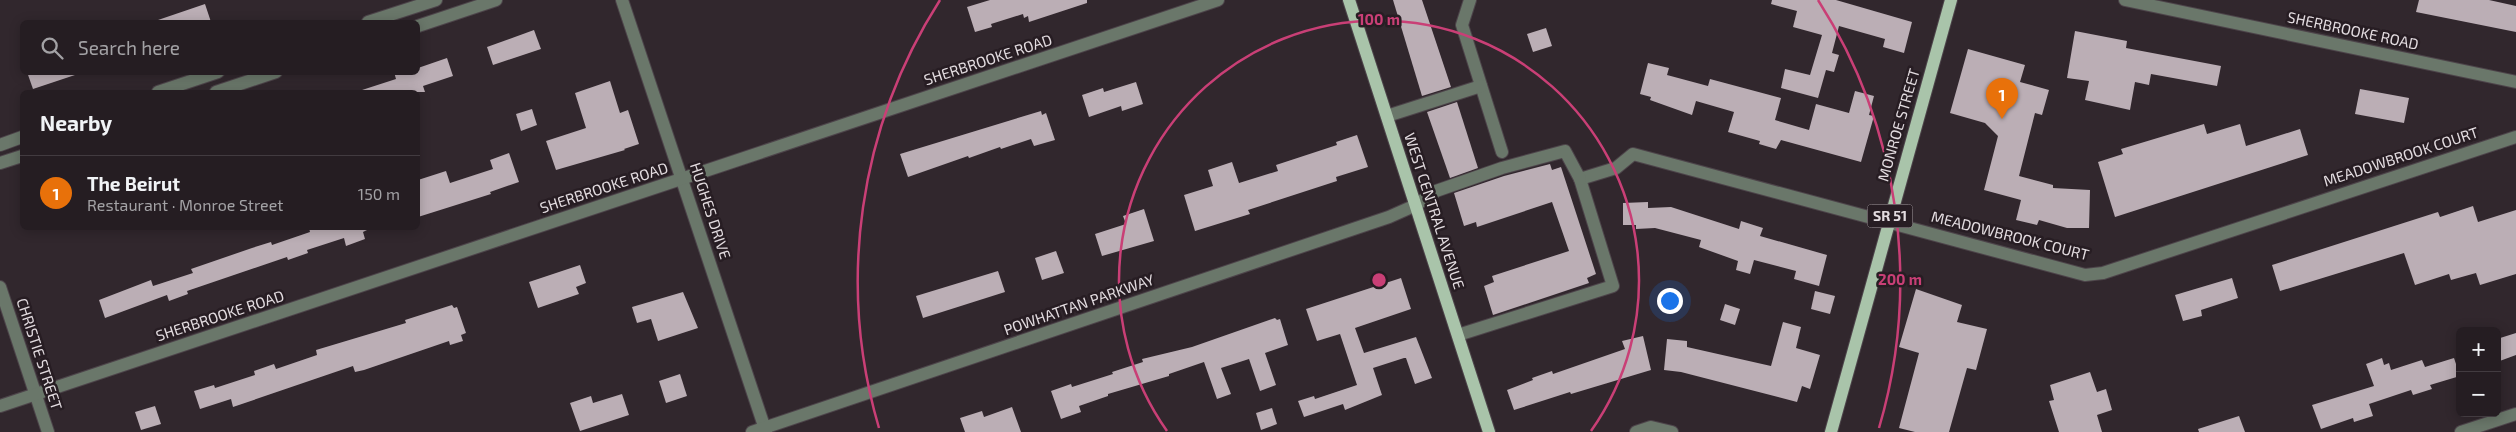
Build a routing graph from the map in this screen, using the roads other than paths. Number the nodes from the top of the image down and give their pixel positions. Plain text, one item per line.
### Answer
1 (436, 0) edge
2 (496, 0) edge
3 (622, 0) edge
4 (1218, 0) edge
5 (1349, 0) edge
6 (1470, 0) edge
7 (1951, 0) edge
8 (2125, 0) edge
9 (374, 20) edge
10 (420, 25) edge
11 (209, 75) edge
12 (267, 75) edge
13 (2516, 82) edge
14 (1481, 86) junction
15 (164, 90) edge
16 (222, 90) edge
17 (1387, 116) junction
18 (2516, 136) edge
19 (20, 138) edge
20 (0, 145) edge
21 (1502, 152) dead end
22 (20, 157) edge
23 (0, 164) edge
24 (682, 179) junction
25 (1580, 179) junction
26 (1416, 205) junction
27 (1888, 221) junction
28 (0, 287) edge
29 (1458, 336) junction
30 (35, 394) junction
31 (0, 406) edge
32 (2516, 414) edge
33 (766, 430) edge
34 (48, 432) edge
35 (752, 432) edge
36 (1489, 432) edge
37 (1636, 432) edge
38 (1672, 432) edge
39 (1831, 432) edge
40 (2462, 432) edge

1 - 9 street
2 - 10 street
3 - 24 street, HUGHES DRIVE
4 - 24 street, SHERBROOKE ROAD
5 - 17 main road, WEST CENTRAL AVENUE
6 - 14 street
7 - 27 main road, MONROE STREET / SR 51
8 - 13 street, SHERBROOKE ROAD
11 - 15 street
12 - 16 street
14 - 17 street
14 - 21 street
17 - 26 main road, WEST CENTRAL AVENUE
18 - 27 street, MEADOWBROOK COURT
19 - 20 street
22 - 23 street
24 - 30 street, SHERBROOKE ROAD
24 - 33 street, HUGHES DRIVE
25 - 26 street, POWHATTAN PARKWAY
25 - 27 street, MEADOWBROOK COURT
25 - 29 street
26 - 29 main road, WEST CENTRAL AVENUE
26 - 33 street, POWHATTAN PARKWAY
27 - 39 main road, MONROE STREET / SR 51
28 - 30 street, CHRISTIE STREET
29 - 36 main road, WEST CENTRAL AVENUE
30 - 31 street, SHERBROOKE ROAD
30 - 34 street, CHRISTIE STREET
32 - 40 street
33 - 35 street, POWHATTAN PARKWAY
37 - 38 street

